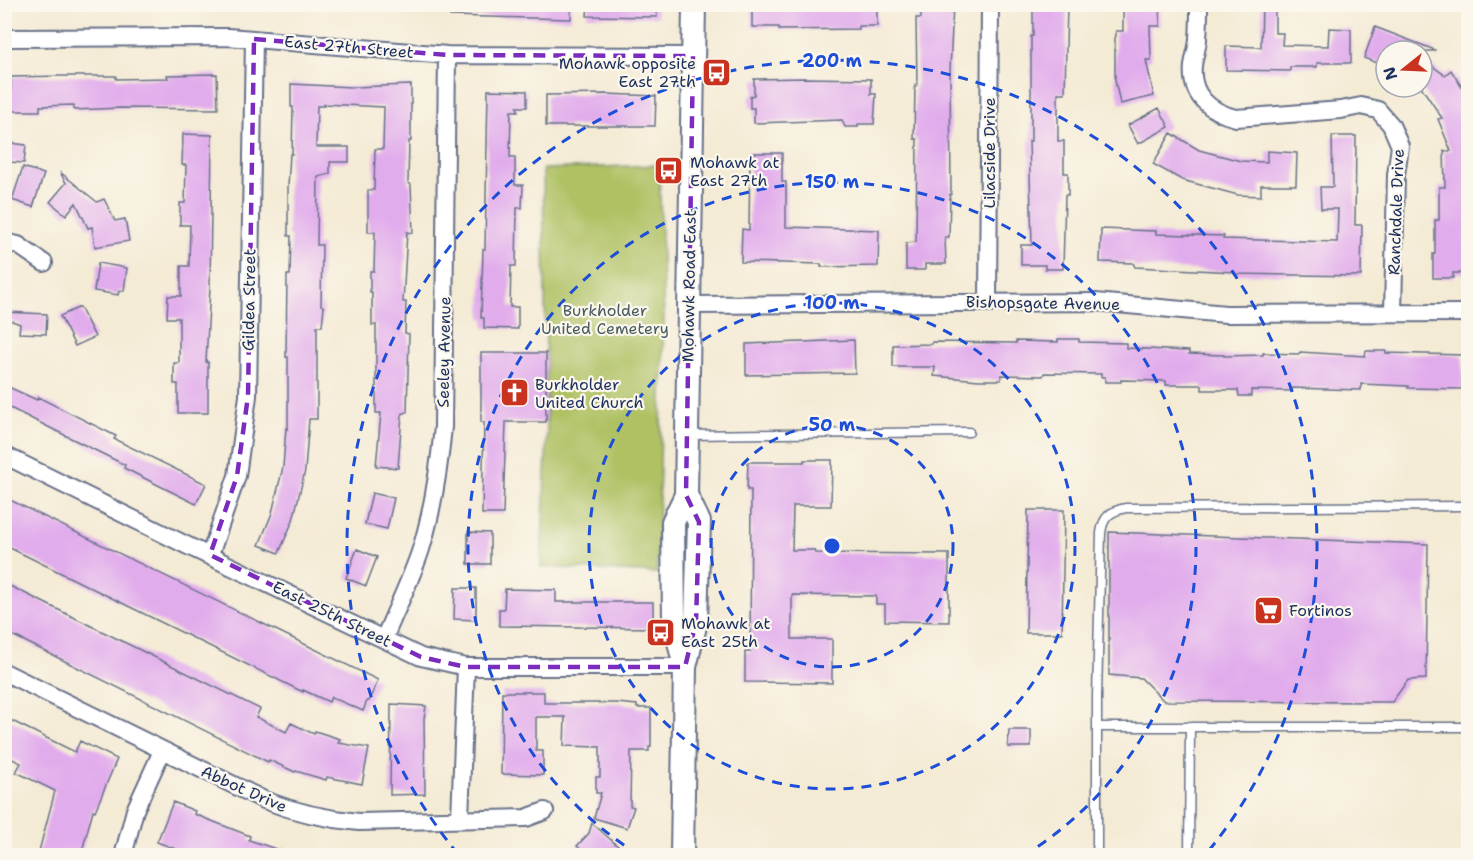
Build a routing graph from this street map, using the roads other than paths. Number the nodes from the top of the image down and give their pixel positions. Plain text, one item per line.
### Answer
1 (694, 4) edge
2 (990, 4) edge
3 (1199, 4) edge
4 (4, 38) edge
5 (254, 39) junction
6 (447, 55) junction
7 (693, 56) junction
8 (4, 242) edge
9 (44, 263) dead end
10 (988, 302) junction
11 (689, 305) junction
12 (1468, 312) edge
13 (1393, 313) junction
14 (969, 432) dead end
15 (687, 435) junction
16 (4, 455) edge
17 (1468, 506) edge
18 (210, 555) junction
19 (384, 639) junction
20 (466, 667) junction
21 (685, 667) junction
22 (4, 672) edge
23 (1190, 726) junction
24 (1097, 727) junction
25 (1468, 727) edge
26 (162, 751) junction
27 (545, 811) dead end
28 (460, 818) junction
29 (123, 855) edge
30 (682, 855) edge
31 (1097, 855) edge
32 (1189, 855) edge

1 - 7 main road, Mohawk Road East
2 - 10 street, Lilacside Drive
3 - 13 street, Ranchdale Drive
4 - 5 street, East 27th Street
5 - 6 street, East 27th Street
5 - 18 street, Gildea Street
6 - 7 street, East 27th Street
6 - 19 street, Seeley Avenue
7 - 11 main road, Mohawk Road East
8 - 9 street
10 - 11 street, Bishopsgate Avenue
10 - 13 street, Bishopsgate Avenue
11 - 15 main road, Mohawk Road East
12 - 13 street, Bishopsgate Avenue
14 - 15 lane
15 - 21 main road, Mohawk Road East
16 - 18 street, East 25th Street
17 - 24 lane
18 - 19 street, East 25th Street
19 - 20 street, East 25th Street
20 - 21 street, East 25th Street
20 - 28 street
21 - 30 main road, Mohawk Road East
22 - 26 street, Abbot Drive
23 - 24 lane
23 - 25 lane
23 - 32 lane
24 - 31 lane
26 - 28 street, Abbot Drive
26 - 29 street
27 - 28 street, Abbot Drive

